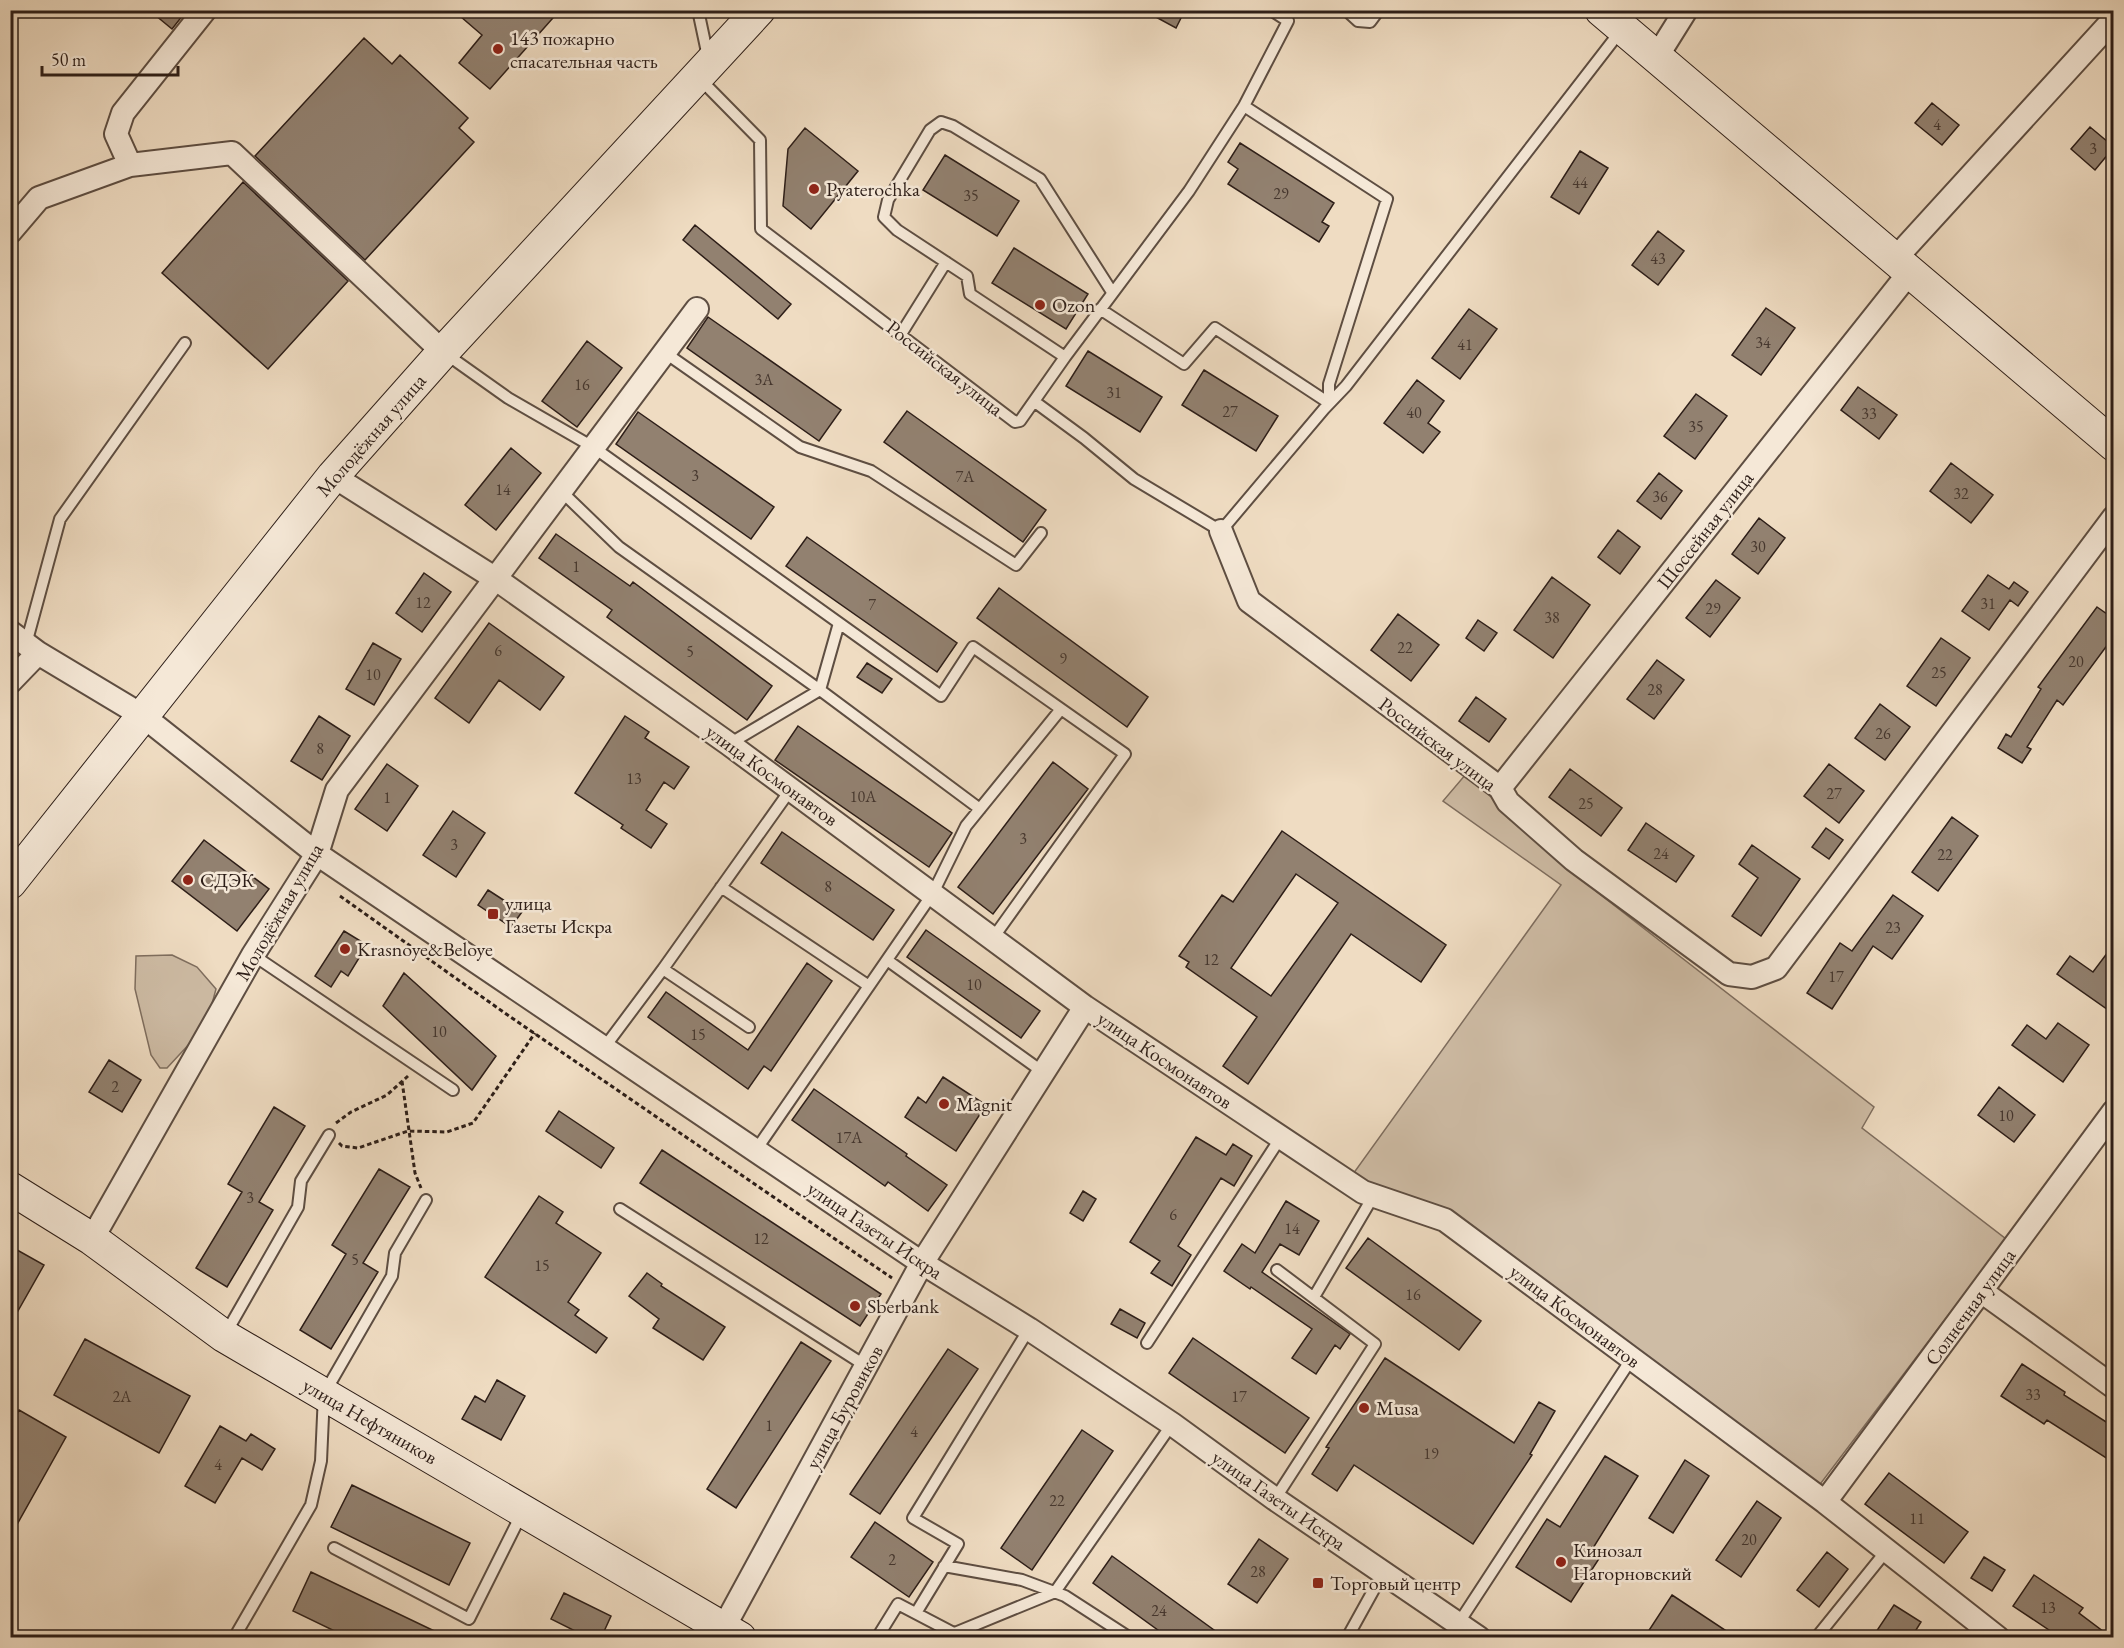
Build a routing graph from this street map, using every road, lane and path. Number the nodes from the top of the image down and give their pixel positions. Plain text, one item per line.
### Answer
1 (205, 10) edge
2 (698, 10) edge
3 (759, 10) edge
4 (1271, 10) edge
5 (1346, 10) edge
6 (1379, 10) edge
7 (1686, 10) edge
8 (2114, 19) edge
9 (1612, 20) edge
10 (1656, 58) junction
11 (703, 69) junction
12 (1244, 106) junction
13 (130, 165) junction
14 (10, 232) edge
15 (946, 262) junction
16 (1901, 267) junction
17 (1112, 292) junction
18 (697, 309) dead end
19 (1100, 309) junction
20 (901, 334) junction
21 (185, 343) dead end
22 (443, 352) junction
23 (664, 352) junction
24 (1065, 357) junction
25 (1035, 402) junction
26 (1329, 404) junction
27 (2114, 445) edge
28 (593, 447) junction
29 (333, 476) junction
30 (560, 490) junction
31 (2114, 517) edge
32 (1221, 531) junction
33 (1041, 533) dead end
34 (495, 579) junction
35 (839, 623) junction
36 (25, 643) edge
37 (10, 682) edge
38 (820, 690) junction
39 (1062, 709) junction
40 (143, 716) junction
41 (729, 744) junction
42 (1500, 788) junction
43 (792, 789) junction
44 (980, 809) junction
45 (317, 854) junction
46 (10, 883) edge
47 (721, 886) junction
48 (335, 892) dead end
49 (933, 893) junction
50 (993, 938) junction
51 (253, 956) junction
52 (887, 960) junction
53 (663, 969) junction
54 (869, 986) junction
55 (1085, 1007) junction
56 (749, 1027) dead end
57 (535, 1033) junction
58 (604, 1047) junction
59 (418, 1066) junction
60 (1043, 1072) junction
61 (402, 1081) junction
62 (453, 1090) dead end
63 (2112, 1118) edge
64 (408, 1131) junction
65 (328, 1135) junction
66 (1281, 1137) junction
67 (756, 1150) junction
68 (10, 1188) edge
69 (1374, 1196) junction
70 (426, 1200) joint
71 (620, 1209) dead end
72 (92, 1239) junction
73 (922, 1263) junction
74 (1277, 1270) dead end
75 (908, 1289) junction
76 (1981, 1291) junction
77 (1314, 1297) junction
78 (1029, 1329) junction
79 (224, 1336) junction
80 (1147, 1343) dead end
81 (1632, 1358) junction
82 (866, 1366) junction
83 (2114, 1387) edge
84 (324, 1394) junction
85 (1172, 1424) junction
86 (1275, 1499) junction
87 (1825, 1502) junction
88 (524, 1510) junction
89 (334, 1548) dead end
90 (1887, 1550) junction
91 (944, 1566) junction
92 (1383, 1573) junction
93 (1055, 1592) junction
94 (916, 1613) junction
95 (1458, 1624) junction
96 (736, 1635) edge
97 (959, 1635) edge
98 (234, 1638) edge
99 (877, 1638) edge
100 (1130, 1638) edge
101 (1347, 1638) edge
102 (1479, 1638) edge
103 (1816, 1638) edge
104 (1998, 1638) edge

1 - 13 street
2 - 11 lane
3 - 11 street, Молодёжная улица
4 - 12 lane, Российская улица
5 - 6 lane
7 - 10 street
8 - 16 street, Шоссейная улица
9 - 10 street
9 - 26 lane
10 - 16 street
11 - 20 lane, Российская улица
11 - 22 street, Молодёжная улица
12 - 17 lane, Российская улица
12 - 26 lane
13 - 14 street
13 - 22 street
15 - 17 lane
15 - 20 lane
15 - 24 lane
16 - 27 street
16 - 42 street, Шоссейная улица
17 - 19 lane, Российская улица
18 - 23 street, Молодёжная улица
19 - 24 lane, Российская улица
19 - 26 lane
20 - 25 lane, Российская улица
21 - 36 lane
22 - 28 lane
22 - 29 street, Молодёжная улица
23 - 28 street, Молодёжная улица
23 - 33 lane
24 - 25 lane, Российская улица
25 - 32 lane
26 - 32 lane
28 - 30 street, Молодёжная улица
28 - 35 lane
29 - 34 street, улица Космонавтов
29 - 40 street, Молодёжная улица
30 - 34 street, Молодёжная улица
30 - 38 lane
31 - 42 street, Российская улица
32 - 42 street, Российская улица
34 - 41 street, улица Космонавтов
34 - 45 street, Молодёжная улица
35 - 38 lane
35 - 39 lane
36 - 37 street
36 - 40 street, улица Газеты Искра
38 - 41 lane
38 - 44 lane
39 - 44 lane
39 - 50 lane
40 - 45 street, улица Газеты Искра
40 - 46 street, Молодёжная улица
41 - 43 street, улица Космонавтов
43 - 47 lane
43 - 49 street, улица Космонавтов
44 - 49 lane
45 - 51 street, Молодёжная улица
45 - 58 street, улица Газеты Искра
47 - 53 lane
47 - 54 lane
48 - 57 path
49 - 50 street, улица Космонавтов
49 - 52 lane
50 - 55 street, улица Космонавтов
51 - 59 lane
51 - 72 street, Молодёжная улица
52 - 54 lane
52 - 60 lane
53 - 56 lane
53 - 58 lane
54 - 67 lane
55 - 60 street, улица Буровиков
55 - 66 street, улица Космонавтов
57 - 64 path
57 - 75 path
58 - 67 street, улица Газеты Искра
59 - 61 path
59 - 62 lane
60 - 73 street, улица Буровиков
61 - 64 path
61 - 65 path
63 - 76 street, Солнечная улица
64 - 65 path
64 - 70 path
65 - 79 lane
66 - 69 street, улица Космонавтов
66 - 80 lane
67 - 73 street, улица Газеты Искра
68 - 72 street, улица Нефтяников
69 - 77 lane
69 - 81 street, улица Космонавтов
70 - 84 lane
71 - 82 lane
72 - 79 street, улица Нефтяников
73 - 75 street, улица Буровиков
73 - 78 street, улица Газеты Искра
74 - 77 lane
75 - 82 street, улица Буровиков
76 - 83 street
76 - 87 street, Солнечная улица
77 - 86 lane
78 - 85 street, улица Газеты Искра
78 - 91 lane
79 - 84 street, улица Нефтяников
81 - 87 street, улица Космонавтов
81 - 95 lane
82 - 96 street, улица Буровиков
84 - 88 street, улица Нефтяников
84 - 98 lane
85 - 86 street, улица Газеты Искра
85 - 93 lane
86 - 92 street, улица Газеты Искра
87 - 90 street, улица Космонавтов
88 - 89 lane
88 - 96 street, улица Нефтяников
90 - 103 lane
90 - 104 street, улица Космонавтов
91 - 93 lane
91 - 94 lane
92 - 95 street, улица Газеты Искра
92 - 101 lane
93 - 97 lane
93 - 100 lane
94 - 97 lane
94 - 99 lane
95 - 102 street, улица Газеты Искра

